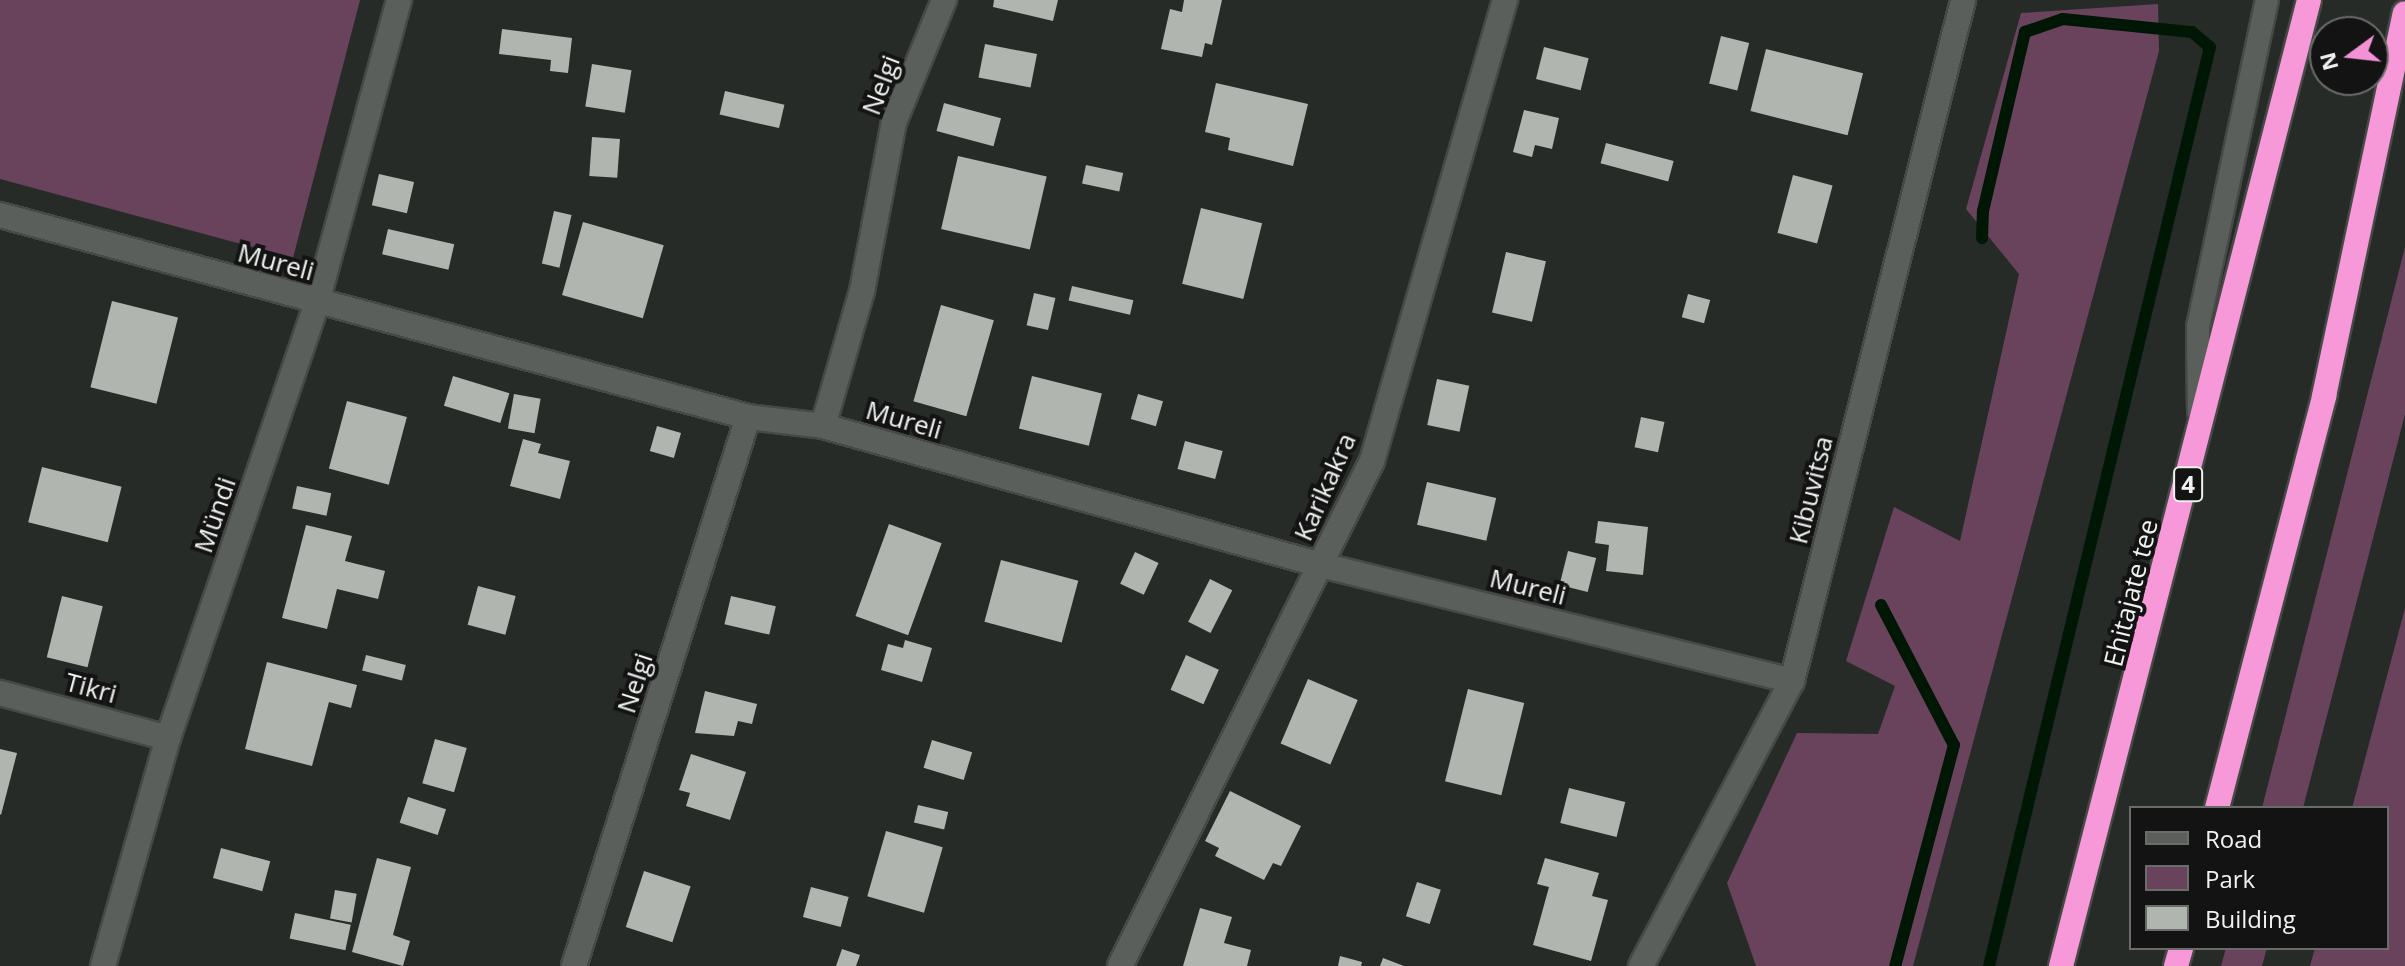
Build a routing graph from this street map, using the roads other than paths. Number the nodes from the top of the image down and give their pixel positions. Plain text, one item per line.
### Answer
1 (399, 0) edge
2 (944, 0) edge
3 (1505, 0) edge
4 (1963, 0) edge
5 (2267, 0) edge
6 (2309, 0) edge
7 (2405, 13) edge
8 (0, 215) edge
9 (317, 302) junction
10 (748, 417) junction
11 (823, 426) junction
12 (2199, 440) junction
13 (1321, 565) junction
14 (1792, 681) junction
15 (0, 693) edge
16 (168, 738) junction
17 (2218, 806) edge
18 (103, 966) edge
19 (574, 966) edge
20 (1120, 966) edge
21 (1641, 966) edge
22 (2061, 966) edge

1 - 9 street, Mündi
2 - 11 street, Nelgi
3 - 13 street, Karikakra
4 - 14 street, Kibuvitsa
5 - 12 lane
6 - 12 highway, Ehitajate tee / 4
7 - 17 highway
8 - 9 street, Mureli
9 - 10 street, Mureli
9 - 16 street, Mündi
10 - 11 street, Mureli
10 - 19 street, Nelgi
11 - 13 street, Mureli
12 - 22 highway, Ehitajate tee / 4
13 - 14 street, Mureli
13 - 20 street, Karikakra
14 - 21 street, Kibuvitsa
15 - 16 street, Tikri
16 - 18 street, Mündi

